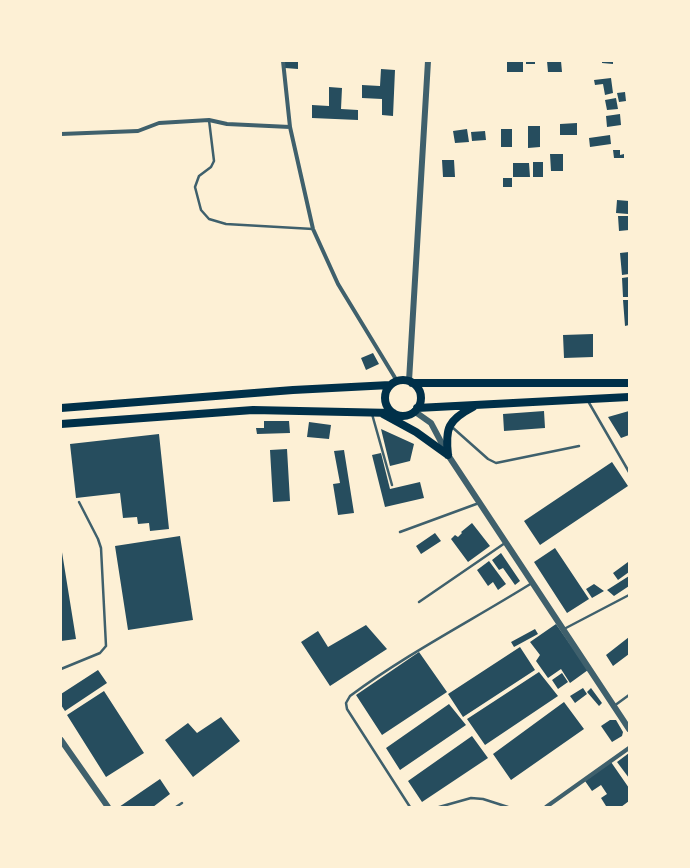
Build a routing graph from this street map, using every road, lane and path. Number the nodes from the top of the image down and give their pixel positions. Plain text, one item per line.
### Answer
1 (283, 61) edge
2 (428, 61) edge
3 (209, 120) junction
4 (290, 127) junction
5 (61, 134) edge
6 (313, 229) junction
7 (410, 382) junction
8 (629, 382) edge
9 (394, 383) junction
10 (629, 397) edge
11 (586, 398) junction
12 (475, 406) junction
13 (61, 408) edge
14 (415, 410) junction
15 (375, 413) junction
16 (393, 413) junction
17 (61, 424) edge
18 (450, 424) junction
19 (579, 446) dead end
20 (448, 455) junction
21 (629, 472) edge
22 (392, 485) dead end
23 (79, 502) dead end
24 (479, 503) junction
25 (400, 532) dead end
26 (506, 543) junction
27 (532, 583) junction
28 (629, 594) edge
29 (419, 602) dead end
30 (564, 630) junction
31 (61, 669) edge
32 (629, 695) edge
33 (614, 706) junction
34 (629, 729) edge
35 (61, 740) edge
36 (629, 748) edge
37 (182, 803) dead end
38 (108, 807) edge
39 (176, 807) edge
40 (410, 807) edge
41 (439, 807) edge
42 (508, 807) edge
43 (546, 807) edge

1 - 4 street
2 - 7 street
3 - 4 street
3 - 5 street
3 - 6 lane
4 - 6 street
6 - 9 street
7 - 8 highway
7 - 9 highway
7 - 14 highway
9 - 13 highway
9 - 16 highway
10 - 11 highway
11 - 12 highway
11 - 21 lane
12 - 14 highway
12 - 18 highway
14 - 16 highway
14 - 20 street
15 - 16 highway
15 - 17 highway
15 - 20 highway
15 - 22 lane
18 - 19 lane
18 - 20 highway
20 - 24 street
23 - 31 lane
24 - 25 lane
24 - 26 street
26 - 27 street
26 - 29 lane
27 - 30 street
27 - 40 lane
28 - 30 lane
30 - 33 street
32 - 33 lane
33 - 34 street
35 - 38 street
36 - 43 street
37 - 39 lane
41 - 42 lane

